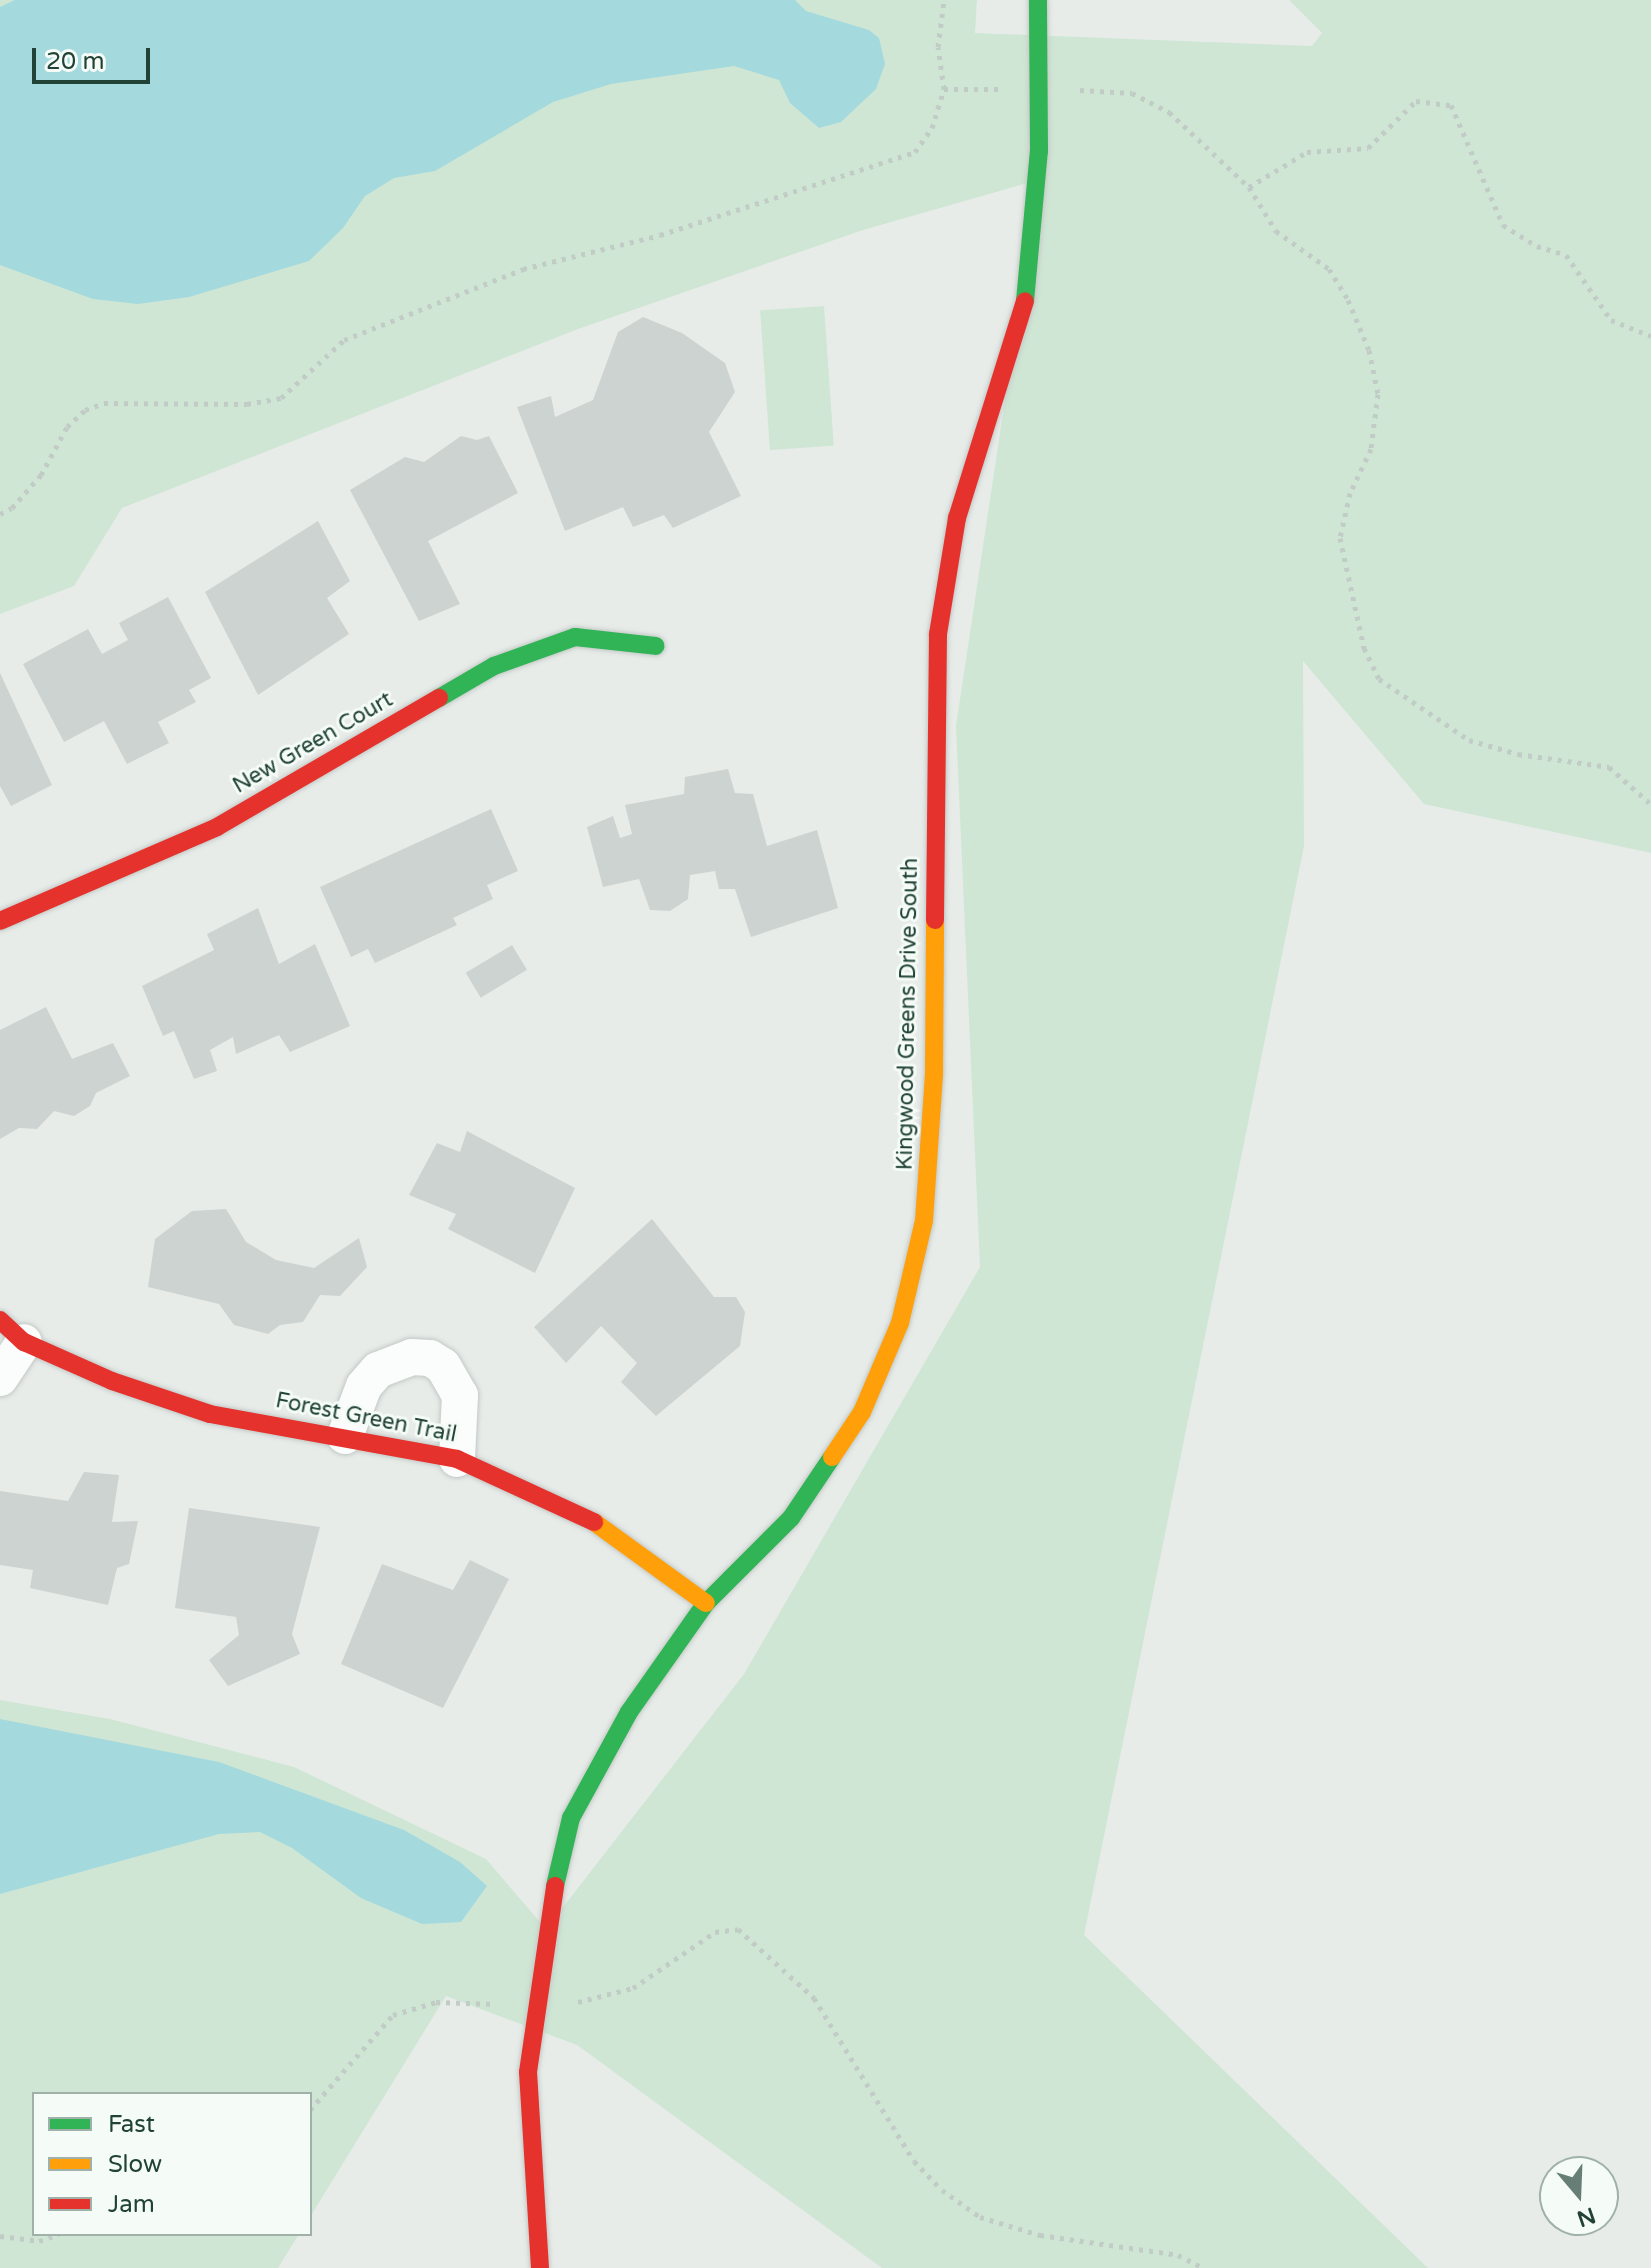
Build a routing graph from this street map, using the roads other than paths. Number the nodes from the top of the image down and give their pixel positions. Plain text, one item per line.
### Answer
1 (1038, 0) edge
2 (656, 646) dead end
3 (0, 921) edge
4 (12, 1331) edge
5 (0, 1378) edge
6 (345, 1436) junction
7 (457, 1459) junction
8 (706, 1603) junction
9 (540, 2268) edge

1 - 8 street, Kingwood Greens Drive South
2 - 3 street, New Green Court
4 - 5 street
4 - 6 street, Forest Green Trail
6 - 7 street, Forest Green Trail
6 - 7 street
7 - 8 street, Forest Green Trail
8 - 9 street, Kingwood Greens Drive South

